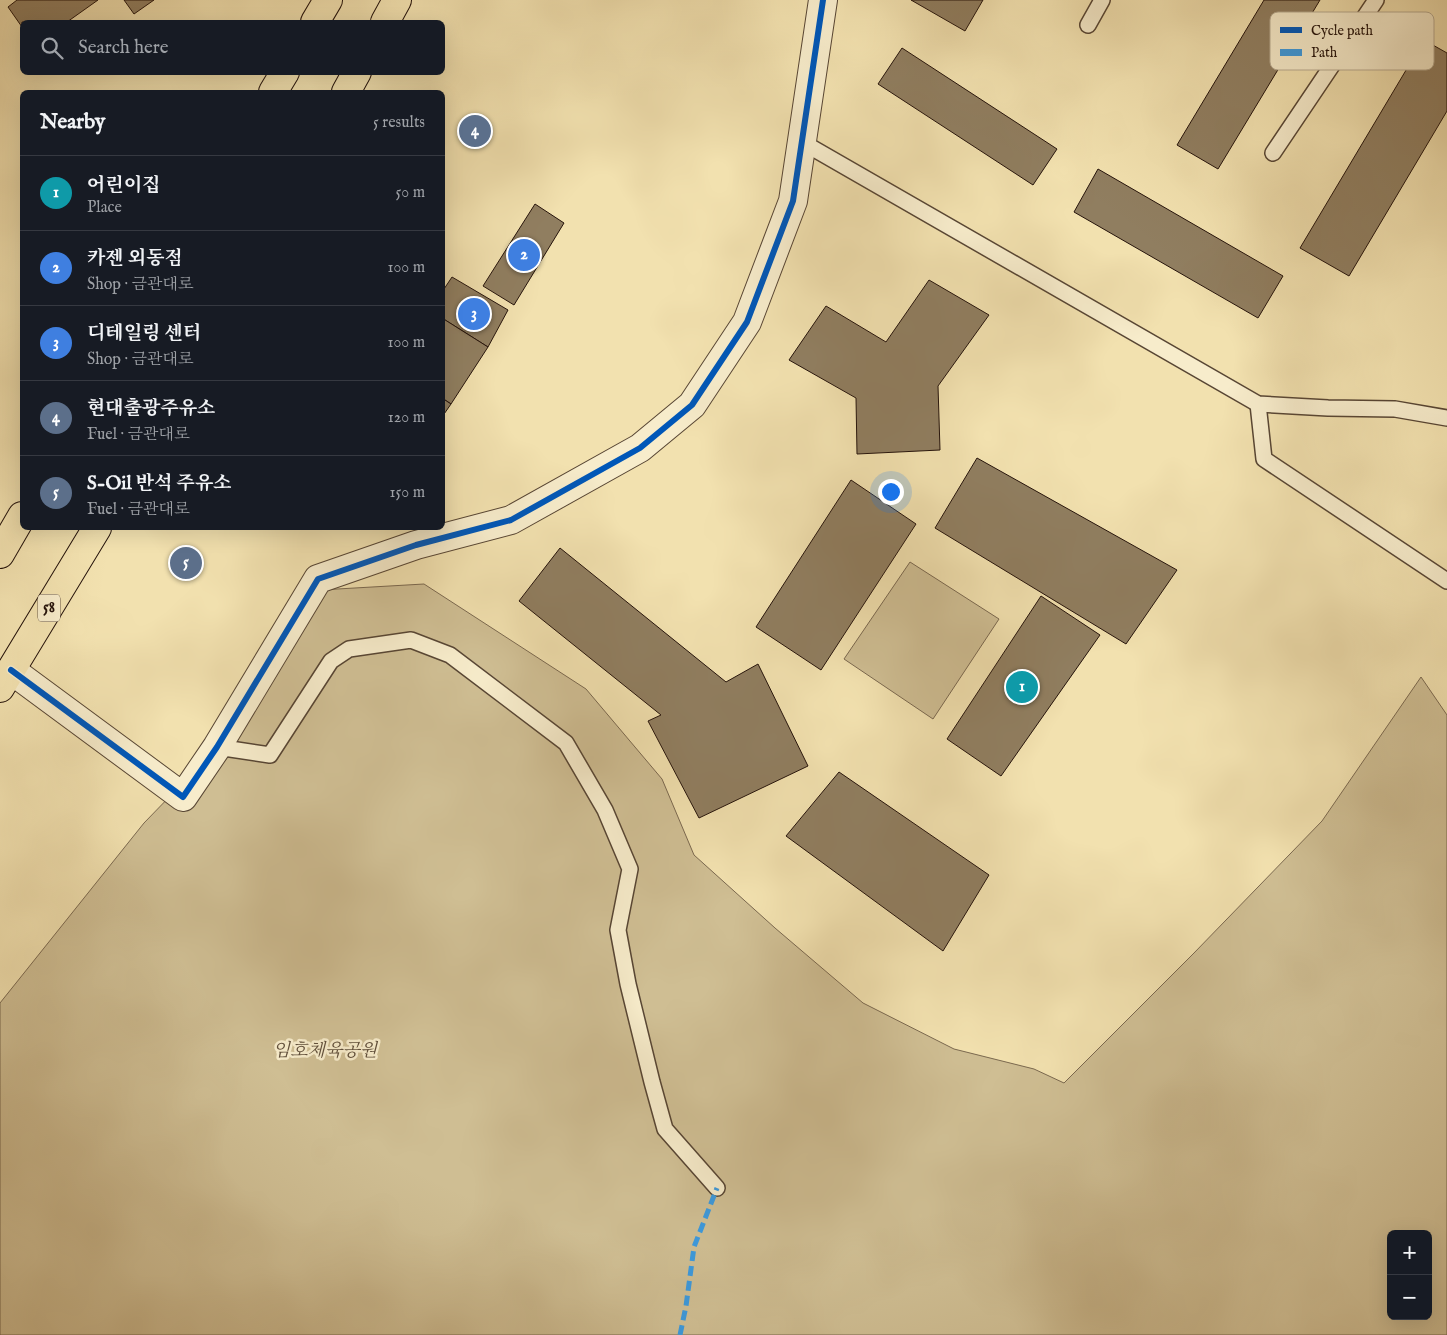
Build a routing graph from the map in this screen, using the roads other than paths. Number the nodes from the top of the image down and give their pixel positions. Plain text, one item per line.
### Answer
1 (328, 0) edge
2 (397, 0) edge
3 (823, 0) edge
4 (1102, 0) edge
5 (1376, 0) edge
6 (1368, 12) edge
7 (316, 20) edge
8 (386, 20) edge
9 (1088, 25) dead end
10 (1329, 70) edge
11 (283, 75) edge
12 (355, 75) edge
13 (274, 90) edge
14 (347, 90) edge
15 (802, 142) junction
16 (1274, 153) dead end
17 (1258, 404) junction
18 (1447, 418) edge
19 (20, 519) edge
20 (96, 530) edge
21 (0, 554) edge
22 (1447, 581) edge
23 (6, 679) edge
24 (217, 747) junction
25 (717, 1188) dead end

1 - 7 main road
2 - 8 main road
3 - 15 street
4 - 9 lane
5 - 6 lane
10 - 16 lane
11 - 13 main road
12 - 14 main road
15 - 17 lane
15 - 24 street
17 - 18 lane
17 - 22 lane
19 - 21 main road
20 - 23 main road, 58
23 - 24 street
24 - 25 lane

